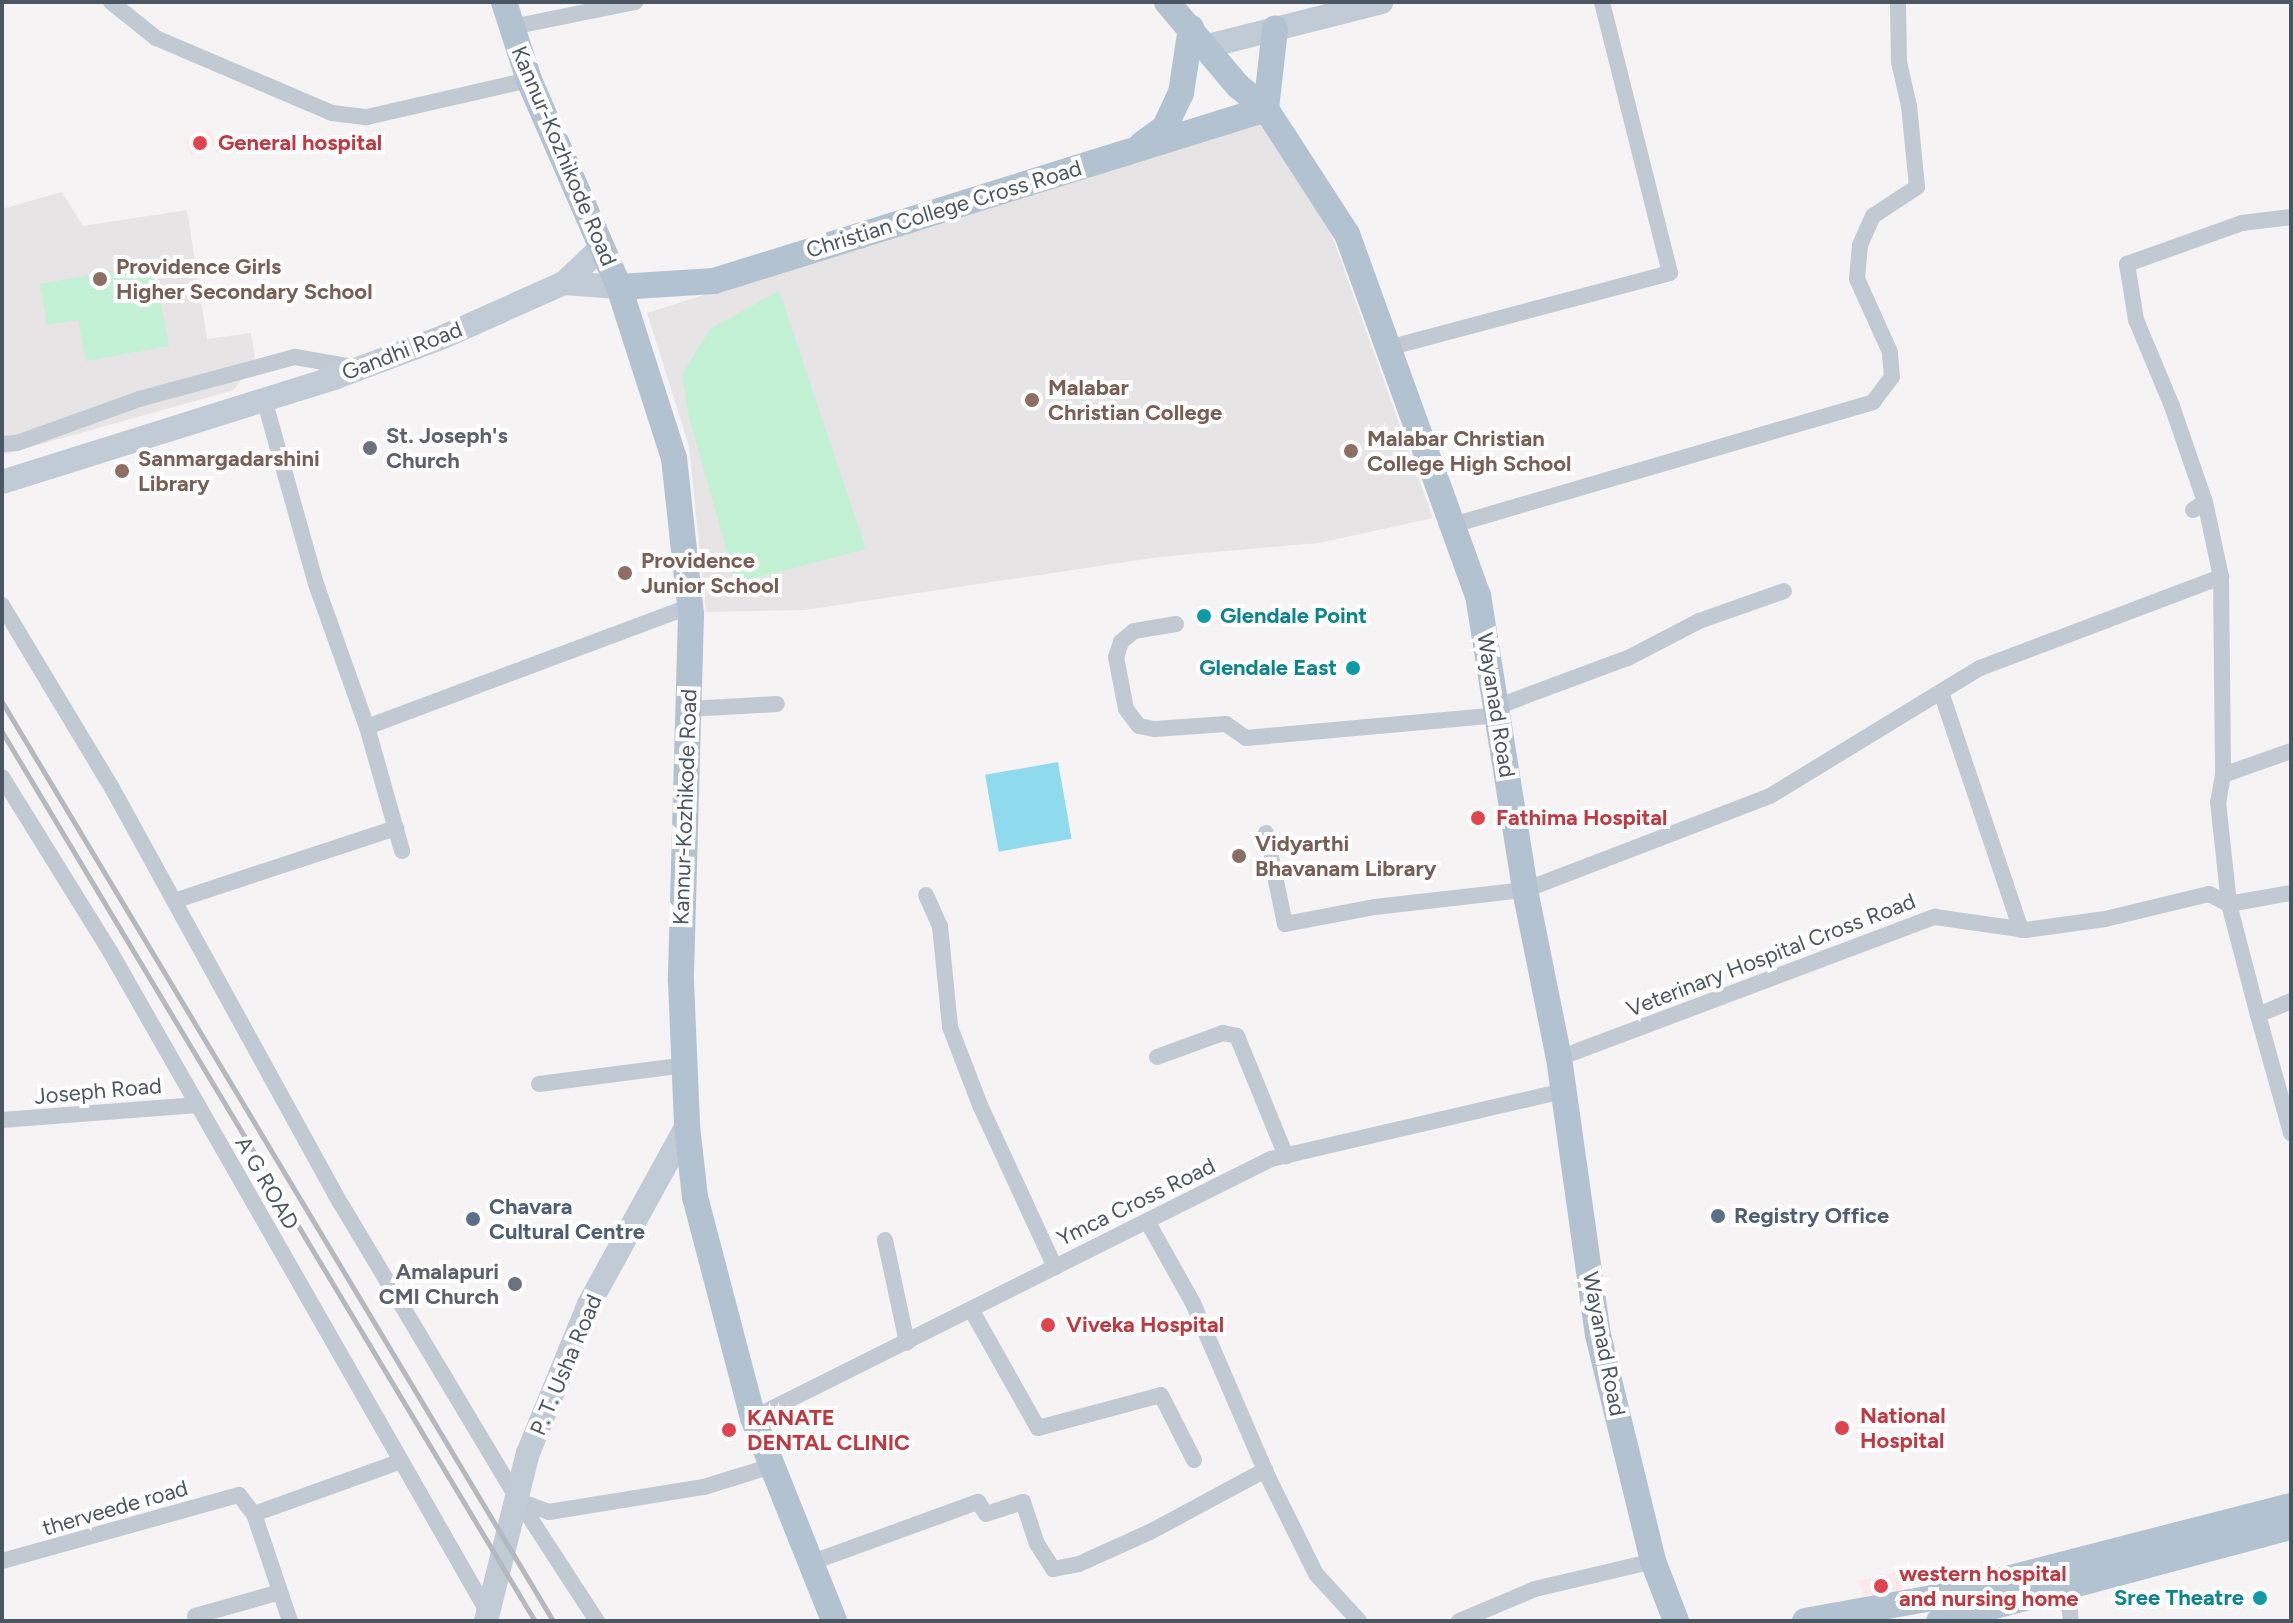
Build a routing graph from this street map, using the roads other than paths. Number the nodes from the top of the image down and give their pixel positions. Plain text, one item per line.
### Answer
1 (111, 2) edge
2 (504, 2) edge
3 (635, 2) edge
4 (1167, 2) edge
5 (1382, 2) edge
6 (1602, 2) edge
7 (1898, 2) edge
8 (1356, 5) edge
9 (512, 27) junction
10 (1275, 29) junction
11 (1200, 37) junction
12 (529, 80) junction
13 (1266, 109) junction
14 (1136, 149) junction
15 (2291, 217) edge
16 (602, 247) junction
17 (564, 283) junction
18 (619, 287) junction
19 (1388, 348) junction
20 (360, 368) junction
21 (264, 399) junction
22 (2, 444) edge
23 (2, 482) edge
24 (1453, 525) junction
25 (2221, 577) junction
26 (1784, 591) dead end
27 (2, 605) edge
28 (690, 606) junction
29 (1176, 624) dead end
30 (1941, 692) junction
31 (777, 704) dead end
32 (688, 709) junction
33 (1497, 711) junction
34 (367, 727) junction
35 (2291, 751) edge
36 (2223, 775) junction
37 (2, 777) edge
38 (396, 828) junction
39 (1266, 833) dead end
40 (402, 851) dead end
41 (1525, 890) junction
42 (2291, 893) edge
43 (926, 895) dead end
44 (174, 901) junction
45 (2229, 904) junction
46 (2021, 930) junction
47 (2291, 1001) edge
48 (2258, 1015) junction
49 (1157, 1057) dead end
50 (1559, 1058) junction
51 (685, 1065) junction
52 (539, 1084) dead end
53 (1563, 1091) junction
54 (197, 1105) junction
55 (2, 1120) edge
56 (687, 1126) junction
57 (2291, 1133) edge
58 (1286, 1156) junction
59 (1147, 1221) junction
60 (885, 1240) dead end
61 (1055, 1267) junction
62 (972, 1311) junction
63 (907, 1343) junction
64 (753, 1418) junction
65 (1194, 1460) dead end
66 (401, 1461) junction
67 (772, 1466) junction
68 (1265, 1470) junction
69 (519, 1501) junction
70 (2291, 1506) edge
71 (254, 1514) junction
72 (2291, 1527) edge
73 (2140, 1559) junction
74 (2, 1561) edge
75 (1653, 1561) junction
76 (810, 1563) junction
77 (2068, 1589) junction
78 (277, 1593) junction
79 (195, 1616) dead end
80 (489, 1618) edge
81 (290, 1621) edge
82 (597, 1621) edge
83 (834, 1621) edge
84 (1359, 1621) edge
85 (1459, 1621) edge
86 (1676, 1621) edge
87 (1805, 1621) edge
88 (1939, 1621) edge
89 (2071, 1621) edge

1 - 12 street
2 - 9 main road, Kannur-Kozhikode Road
3 - 9 street
4 - 11 main road, Wayanad Road
5 - 8 main road
6 - 19 street
7 - 24 street
8 - 10 main road
9 - 12 main road, Kannur-Kozhikode Road
10 - 11 main road
10 - 13 main road
11 - 13 main road, Wayanad Road
11 - 14 main road
12 - 16 main road, Kannur-Kozhikode Road
13 - 14 main road, Christian College Cross Road
13 - 19 main road, Wayanad Road
14 - 18 main road, Christian College Cross Road
15 - 25 street
16 - 17 main road, Gandhi Road
16 - 18 main road, Kannur-Kozhikode Road
17 - 18 main road, Gandhi Road
17 - 20 main road, Gandhi Road
18 - 28 main road, Kannur-Kozhikode Road
19 - 24 main road, Wayanad Road
20 - 21 main road, Gandhi Road
20 - 22 street
21 - 23 main road, Gandhi Road
21 - 34 street
24 - 33 main road, Wayanad Road
25 - 30 street
25 - 36 street
26 - 33 street
27 - 44 street
28 - 32 main road, Kannur-Kozhikode Road
28 - 34 street
29 - 33 street
30 - 41 street
30 - 46 street
31 - 32 street
32 - 51 main road, Kannur-Kozhikode Road
33 - 41 main road, Wayanad Road
34 - 38 street
35 - 36 street
36 - 45 street
37 - 54 street, A G ROAD
38 - 40 street
38 - 44 street
39 - 41 street
41 - 50 main road, Wayanad Road
42 - 45 street, Veterinary Hospital Cross Road
43 - 61 street
44 - 69 street
45 - 46 street, Veterinary Hospital Cross Road
45 - 48 street
46 - 50 street, Veterinary Hospital Cross Road
47 - 48 street
48 - 57 street
49 - 58 street
50 - 53 main road, Wayanad Road
51 - 52 street
51 - 56 main road, Kannur-Kozhikode Road
53 - 58 street, Ymca Cross Road
53 - 75 main road, Wayanad Road
54 - 55 street, Joseph Road
54 - 66 street, A G ROAD
56 - 64 main road, Kannur-Kozhikode Road
56 - 69 main road, P. T. Usha Road
58 - 59 street, Ymca Cross Road
59 - 61 street, Ymca Cross Road
59 - 68 street
60 - 63 street
61 - 62 street, Ymca Cross Road
62 - 63 street, Ymca Cross Road
62 - 65 street
63 - 64 street, Ymca Cross Road
64 - 67 main road, Kannur-Kozhikode Road
66 - 71 street
66 - 80 street, A G ROAD
67 - 69 street
67 - 76 main road, Kannur-Kozhikode Road
68 - 76 street
68 - 84 street
69 - 80 main road, P. T. Usha Road
69 - 82 street
70 - 73 main road
71 - 74 street, therveede road
71 - 78 street
72 - 73 main road
73 - 77 main road
73 - 87 main road
75 - 85 street
75 - 86 main road, Wayanad Road
76 - 83 main road, Kannur-Kozhikode Road
77 - 88 main road
77 - 89 street
78 - 79 street
78 - 81 street

